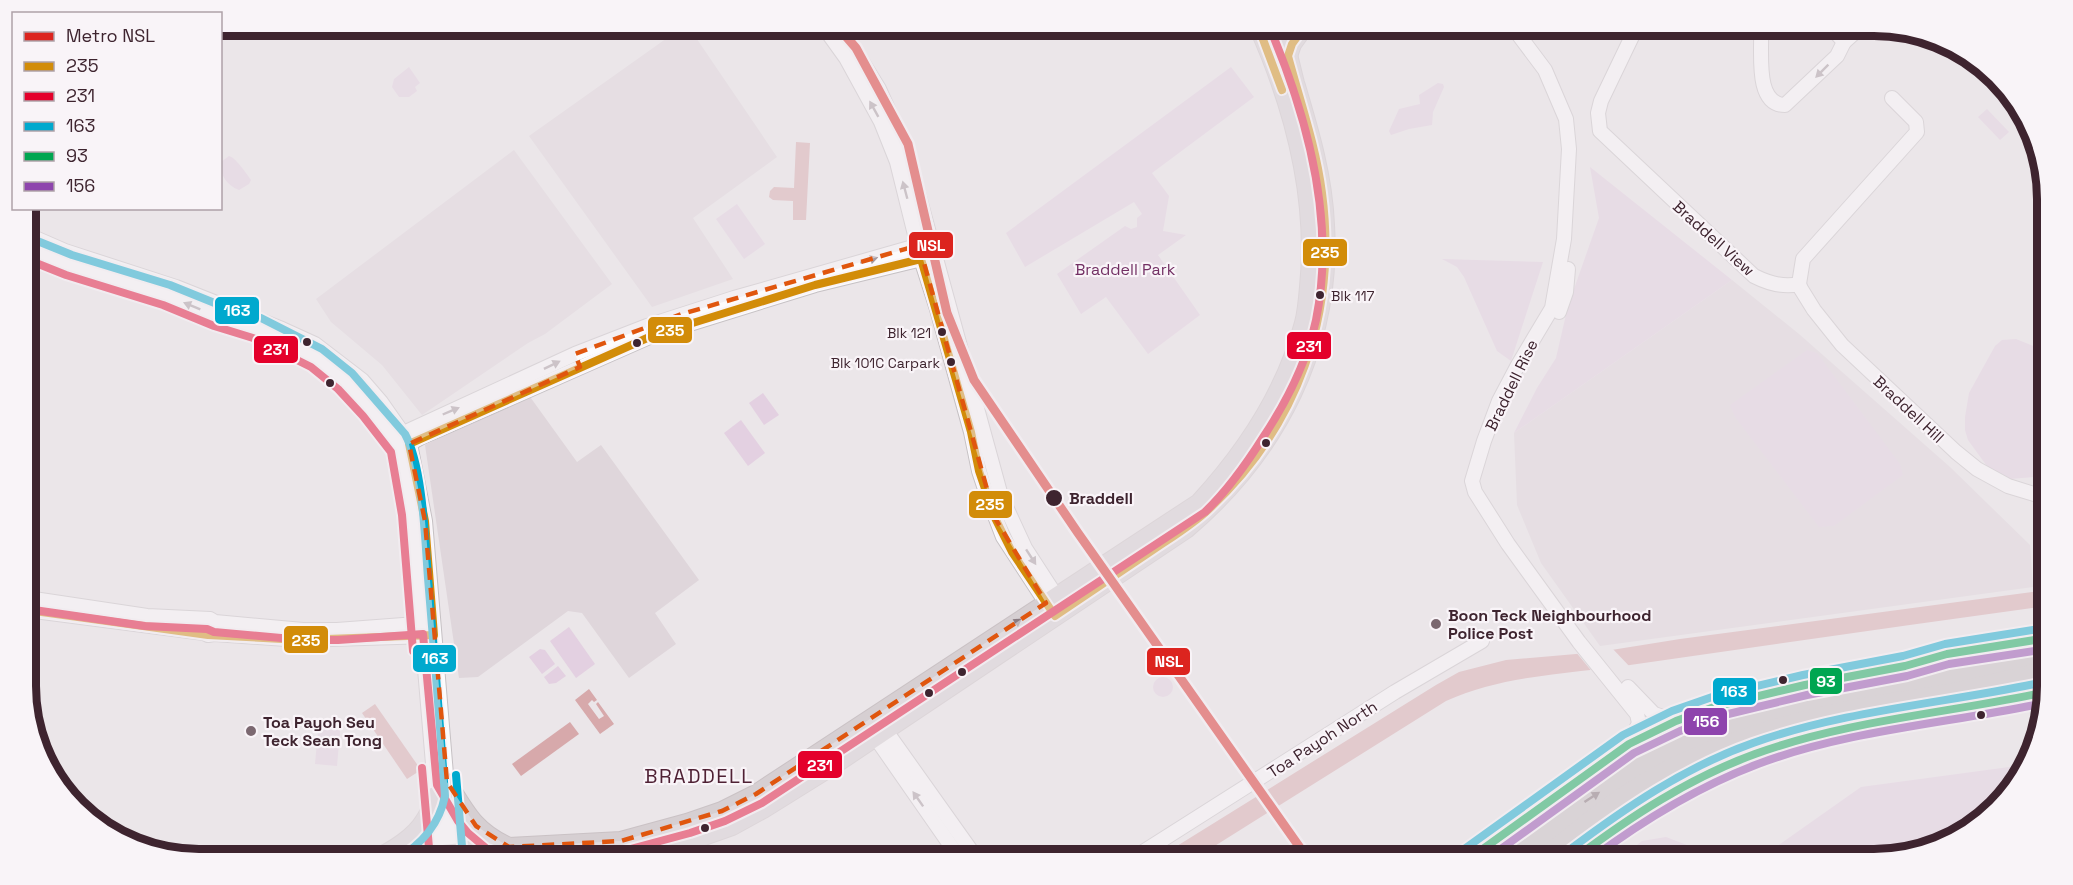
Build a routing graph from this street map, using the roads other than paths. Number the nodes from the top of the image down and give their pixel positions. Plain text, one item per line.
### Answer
1 (836, 36) edge
2 (1262, 36) edge
3 (1284, 36) edge
4 (1298, 36) edge
5 (1520, 36) edge
6 (1527, 36) edge
7 (1632, 36) edge
8 (1761, 36) edge
9 (1839, 36) edge
10 (1851, 36) edge
11 (1844, 42) junction
12 (1288, 56) junction
13 (1554, 82) junction
14 (1892, 98) dead end
15 (36, 238) edge
16 (927, 251) junction
17 (36, 252) edge
18 (1799, 284) junction
19 (575, 354) junction
20 (580, 368) junction
21 (1281, 403) junction
22 (402, 440) junction
23 (2037, 495) edge
24 (36, 599) edge
25 (1055, 606) junction
26 (36, 611) edge
27 (209, 627) junction
28 (427, 630) junction
29 (2037, 640) edge
30 (1482, 641) dead end
31 (2037, 669) edge
32 (2037, 672) edge
33 (2037, 672) edge
34 (1611, 675) junction
35 (1856, 692) junction
36 (1676, 721) junction
37 (874, 726) junction
38 (1831, 732) junction
39 (1629, 744) junction
40 (447, 782) junction
41 (435, 796) junction
42 (1615, 803) junction
43 (1536, 812) junction
44 (509, 847) junction
45 (394, 849) edge
46 (445, 849) edge
47 (447, 849) edge
48 (497, 849) edge
49 (648, 849) edge
50 (954, 849) edge
51 (969, 849) edge
52 (1148, 849) edge
53 (1483, 849) edge
54 (1556, 849) edge
55 (1556, 849) edge
56 (1557, 849) edge

1 - 16 street
2 - 21 main road
3 - 12 main road
4 - 12 main road
5 - 13 street, Braddell Rise
6 - 13 street, Braddell Rise
7 - 18 street, Braddell View
11 -> 8 street
9 - 11 street
10 - 11 street
12 - 21 main road
13 - 34 street, Braddell Rise
14 - 18 street
15 - 22 street
19 -> 16 street
16 - 20 street
16 - 25 street
22 -> 17 street
18 - 23 street, Braddell Hill
19 - 20 street
22 -> 19 street
20 - 22 street
21 - 25 main road
22 - 28 street
24 - 27 street
25 - 37 main road
26 - 27 street
27 - 28 street
28 - 40 street
28 - 41 street
29 - 36 main road
30 - 52 street, Toa Payoh North
31 - 35 highway
32 - 38 main road
33 - 42 highway
34 - 36 street, Braddell Rise
34 - 39 street, Braddell Rise
35 - 43 highway
54 -> 35 highway
36 - 39 main road
37 - 44 main road
37 - 49 main road
50 -> 37 street
37 - 51 street
38 - 42 highway
38 - 56 main road
39 - 43 main road
40 - 44 main road
40 - 47 street
41 - 45 main road
41 - 46 street
42 - 55 highway
43 - 53 main road
44 - 48 main road

